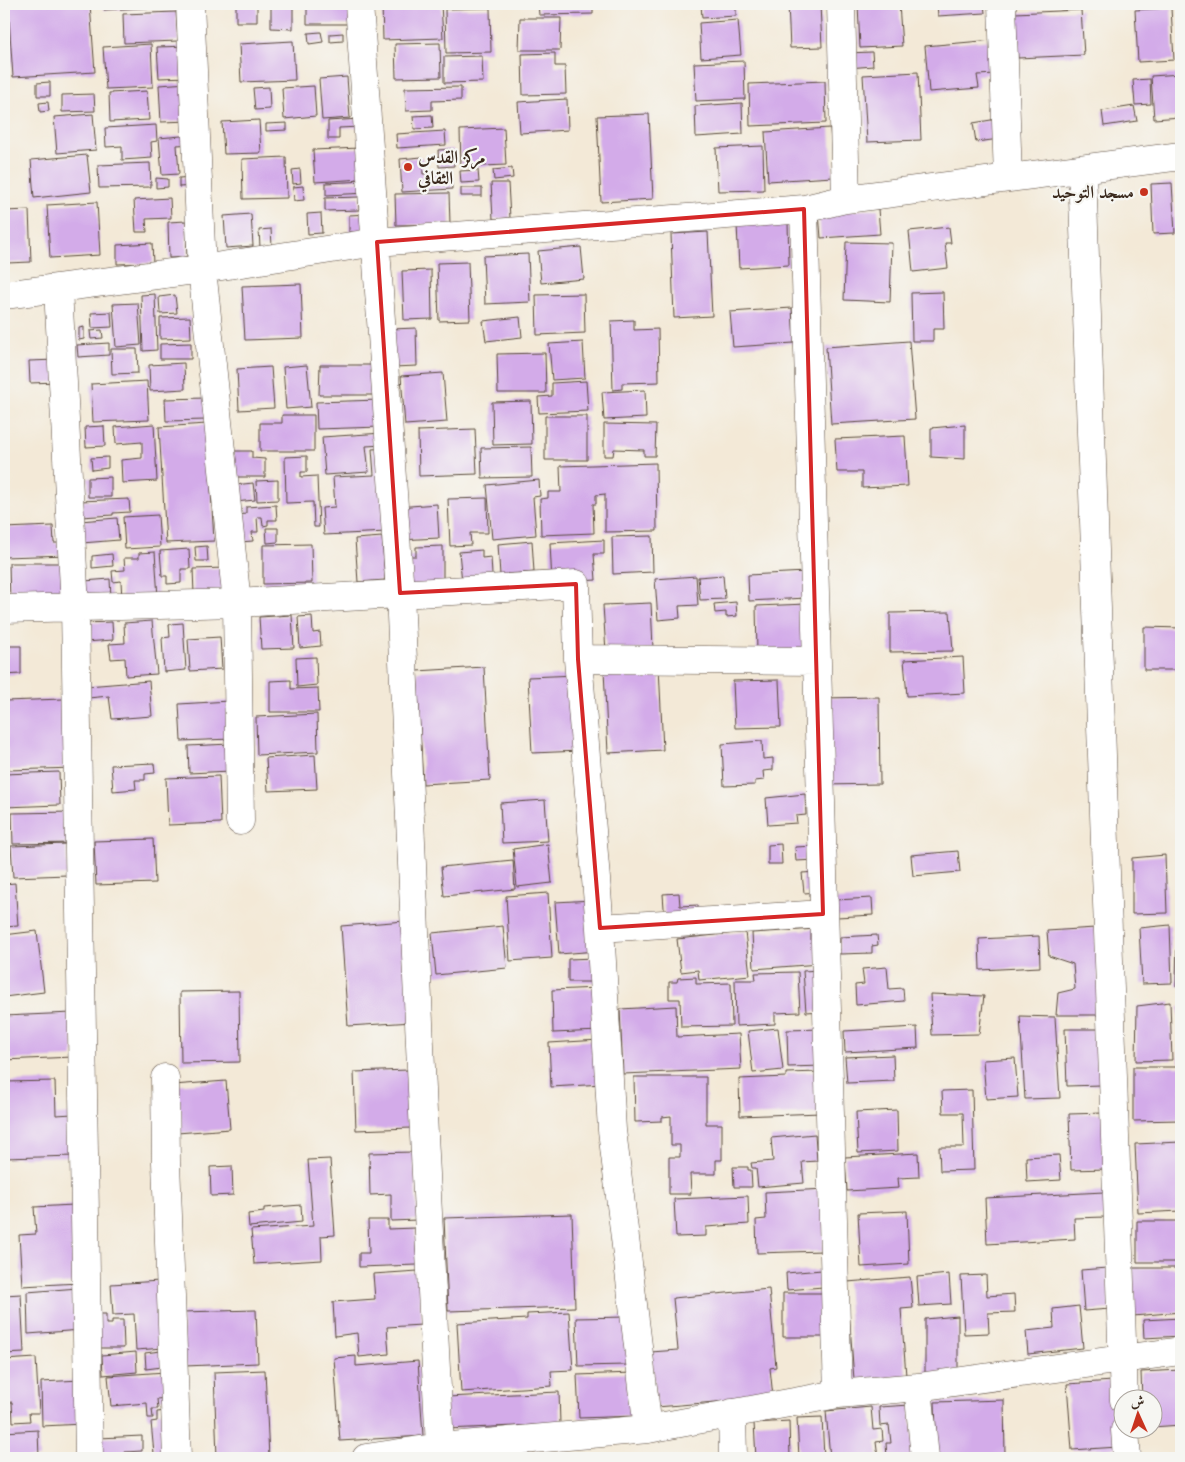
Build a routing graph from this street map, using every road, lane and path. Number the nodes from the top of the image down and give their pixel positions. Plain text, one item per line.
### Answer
1 (190, 4) edge
2 (360, 4) edge
3 (840, 4) edge
4 (1002, 4) edge
5 (1181, 156) edge
6 (1082, 169) junction
7 (1008, 178) junction
8 (846, 199) junction
9 (804, 208) junction
10 (377, 242) junction
11 (202, 270) junction
12 (58, 289) junction
13 (4, 296) edge
14 (400, 593) junction
15 (237, 603) junction
16 (75, 607) junction
17 (4, 609) edge
18 (578, 659) junction
19 (816, 662) junction
20 (240, 821) dead end
21 (824, 914) junction
22 (600, 928) junction
23 (165, 1078) dead end
24 (1181, 1351) edge
25 (1122, 1359) junction
26 (918, 1386) junction
27 (1124, 1390) edge
28 (838, 1394) junction
29 (732, 1413) junction
30 (648, 1429) junction
31 (1126, 1440) edge
32 (440, 1447) junction
33 (528, 1449) edge
34 (89, 1458) edge
35 (177, 1458) edge
36 (366, 1458) edge
37 (733, 1458) edge
38 (926, 1458) edge
39 (1127, 1458) edge

1 - 11 street
2 - 10 street
3 - 8 street
4 - 7 street
5 - 6 street
6 - 7 street
6 - 25 street
7 - 8 street
8 - 9 street
9 - 10 street
9 - 19 street
10 - 11 street
10 - 14 street
11 - 12 street
11 - 15 street
12 - 13 street
12 - 16 street
14 - 15 street
14 - 18 street
14 - 32 street
15 - 16 street
15 - 20 street
16 - 17 street
16 - 34 street
18 - 19 street
18 - 22 street
19 - 21 street
21 - 22 street
21 - 28 street
22 - 30 street
23 - 35 street
24 - 25 street
25 - 26 street
25 - 27 street
26 - 28 street
26 - 38 street
28 - 29 street
29 - 30 street
29 - 37 street
30 - 33 street
31 - 39 street
32 - 33 street
32 - 36 street

